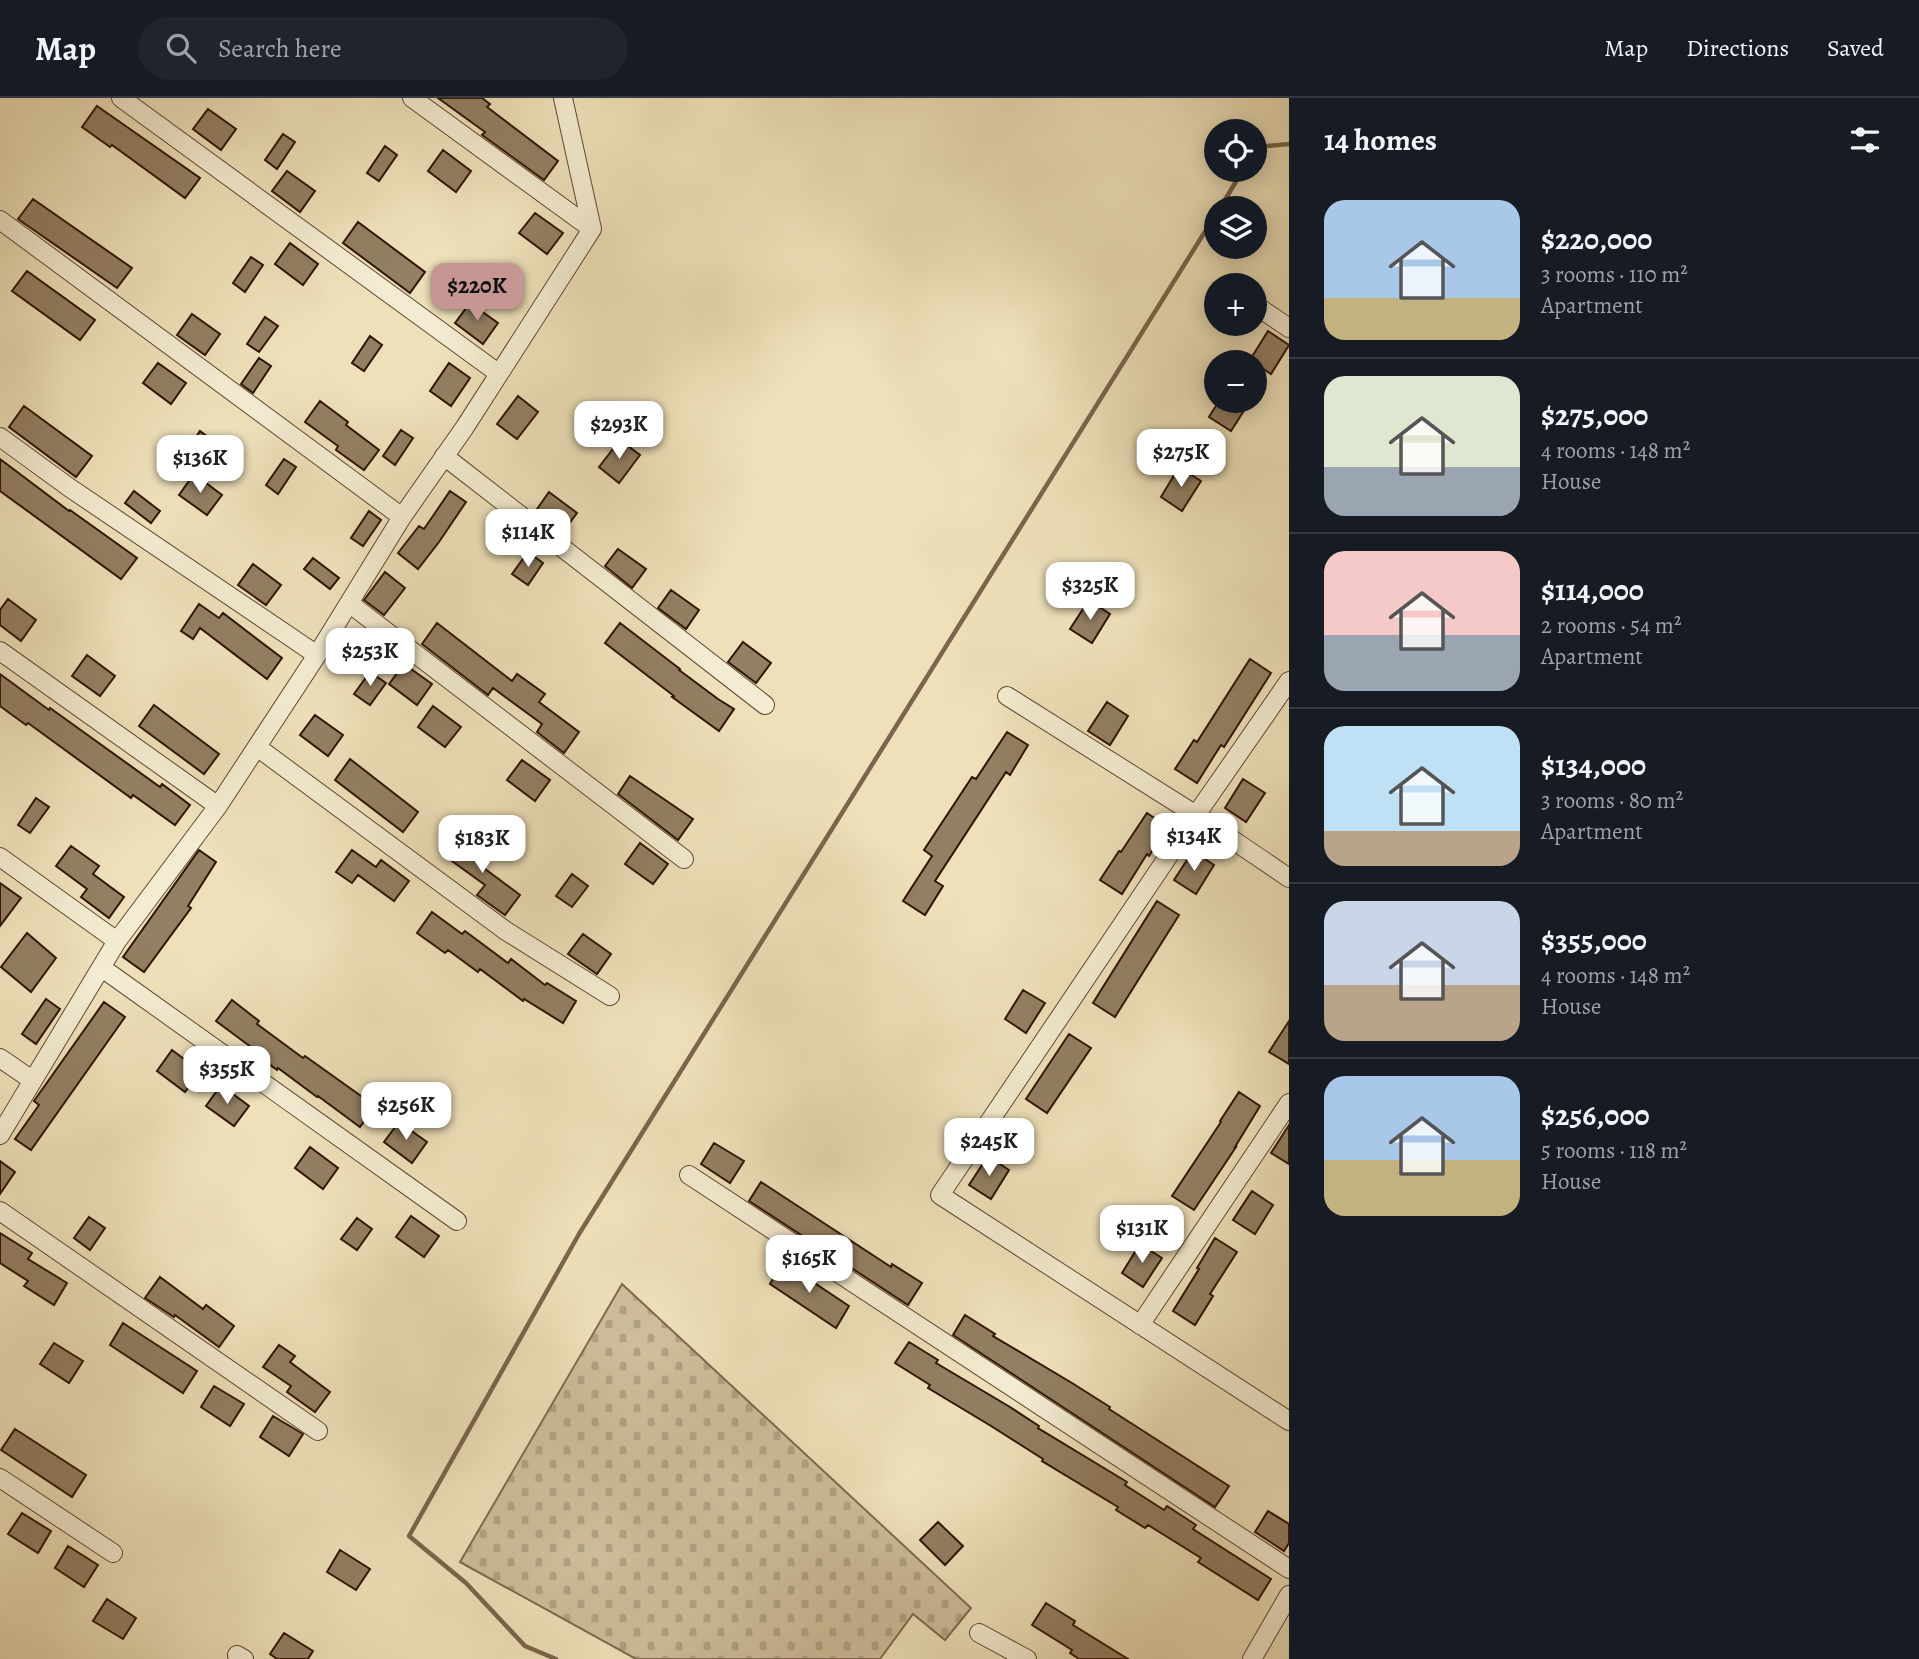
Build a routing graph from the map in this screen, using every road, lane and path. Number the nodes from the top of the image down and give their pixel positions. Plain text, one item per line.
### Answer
1 (121, 98) edge
2 (412, 98) edge
3 (563, 98) edge
4 (0, 220) edge
5 (592, 229) junction
6 (1267, 313) edge
7 (1289, 328) edge
8 (498, 373) junction
9 (0, 437) edge
10 (444, 456) junction
11 (402, 517) junction
12 (349, 603) junction
13 (0, 651) edge
14 (317, 655) junction
15 (1289, 681) edge
16 (1007, 696) dead end
17 (765, 705) dead end
18 (257, 747) junction
19 (218, 806) junction
20 (1196, 815) junction
21 (0, 857) edge
22 (684, 859) dead end
23 (1289, 878) edge
24 (117, 941) junction
25 (102, 968) junction
26 (610, 996) dead end
27 (0, 1058) edge
28 (32, 1080) junction
29 (1289, 1103) edge
30 (0, 1135) edge
31 (690, 1175) dead end
32 (0, 1211) edge
33 (457, 1221) dead end
34 (1140, 1325) junction
35 (1289, 1421) edge
36 (318, 1431) dead end
37 (0, 1478) edge
38 (113, 1553) dead end
39 (1289, 1569) edge
40 (1289, 1595) edge
41 (979, 1633) dead end
42 (1027, 1659) edge
43 (1252, 1659) edge

1 - 8 street
2 - 5 street
3 - 5 street
4 - 11 street
5 - 8 street
6 - 7 street
8 - 10 street
9 - 14 street
10 - 11 street
10 - 17 street
11 - 12 street
12 - 14 street
12 - 22 street
13 - 19 street
14 - 18 street
15 - 20 street
16 - 20 street
18 - 19 street
18 - 26 street
19 - 24 street
20 - 23 street
20 - 34 street
21 - 24 street
24 - 25 street
25 - 28 street
25 - 33 street
27 - 28 street
28 - 30 street
29 - 34 street
31 - 39 street
32 - 36 street
34 - 35 street
37 - 38 street
40 - 43 street
41 - 42 street

